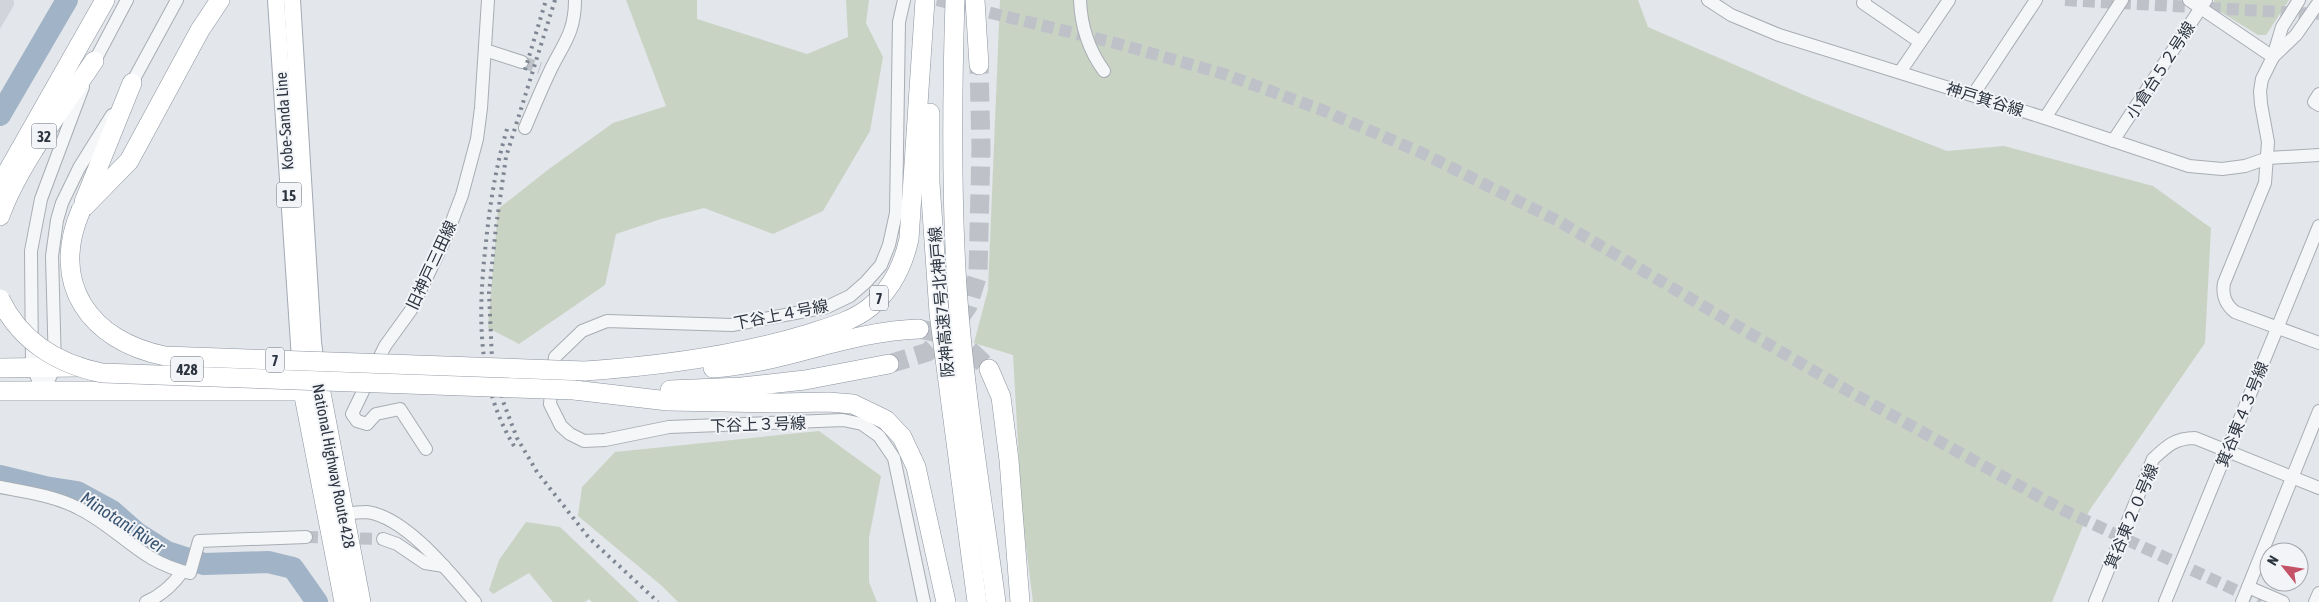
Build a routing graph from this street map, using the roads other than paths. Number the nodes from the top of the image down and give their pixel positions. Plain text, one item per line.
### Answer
1 (105, 0) edge
2 (127, 0) edge
3 (177, 0) edge
4 (220, 0) edge
5 (276, 0) edge
6 (292, 0) edge
7 (488, 0) edge
8 (575, 0) edge
9 (904, 0) edge
10 (925, 0) edge
11 (933, 0) edge
12 (955, 0) edge
13 (975, 0) edge
14 (1080, 0) edge
15 (1708, 0) edge
16 (1865, 0) edge
17 (1949, 0) edge
18 (2036, 0) edge
19 (2122, 0) edge
20 (2189, 0) edge
21 (2299, 0) edge
22 (2319, 2) edge
23 (2203, 4) edge
24 (1920, 42) junction
25 (485, 50) junction
26 (2273, 57) junction
27 (94, 61) junction
28 (522, 62) tunnel mouth
29 (980, 64) tunnel mouth
30 (1104, 70) dead end
31 (1900, 72) junction
32 (132, 83) junction
33 (2319, 94) edge
34 (1972, 95) junction
35 (2319, 105) edge
36 (2045, 118) junction
37 (525, 128) dead end
38 (2113, 141) junction
39 (2319, 155) edge
40 (2268, 158) junction
41 (0, 185) edge
42 (81, 210) junction
43 (0, 216) edge
44 (2319, 226) edge
45 (0, 299) edge
46 (2278, 327) junction
47 (919, 329) tunnel mouth
48 (2319, 343) edge
49 (889, 364) tunnel mouth
50 (32, 366) junction
51 (55, 367) junction
52 (0, 368) edge
53 (990, 369) tunnel mouth
54 (301, 370) junction
55 (585, 371) junction
56 (371, 375) junction
57 (318, 377) junction
58 (479, 378) dead end
59 (506, 379) dead end
60 (552, 380) junction
61 (581, 390) junction
62 (0, 391) edge
63 (43, 391) junction
64 (303, 391) junction
65 (2319, 411) edge
66 (426, 449) dead end
67 (2227, 451) junction
68 (2292, 477) junction
69 (0, 487) edge
70 (2319, 488) edge
71 (344, 514) junction
72 (306, 537) tunnel mouth
73 (383, 539) tunnel mouth
74 (444, 566) junction
75 (187, 570) junction
76 (2248, 587) junction
77 (2319, 593) edge
78 (350, 601) edge
79 (146, 602) edge
80 (475, 602) edge
81 (924, 602) edge
82 (946, 602) edge
83 (977, 602) edge
84 (996, 602) edge
85 (1020, 602) edge
86 (2095, 602) edge
87 (2165, 602) edge
88 (2242, 602) edge
89 (2283, 602) edge
90 (2315, 602) edge

1 - 41 highway
2 - 27 street, 32
3 - 32 street
4 - 42 highway, 7
5 - 54 main road, Kobe-Sanda Line / 15
6 - 57 main road, Kobe-Sanda Line / 15
7 - 25 street, 旧神戸三田線
8 - 37 street
9 - 60 street, 下谷上４号線
10 - 55 highway, 7
11 - 83 highway, 阪神高速7号北神戸線
12 - 84 highway, 阪神高速7号北神戸線
13 - 29 highway
14 - 30 street
15 - 31 street, 神戸箕谷線
16 - 24 street
17 - 24 street
18 - 34 street
19 - 36 street
20 - 23 street
21 - 26 street
22 - 26 street
23 - 26 street
23 - 38 street, 小倉台５２号線
24 - 31 street
25 - 28 street
25 - 56 street, 旧神戸三田線
26 - 40 street
27 - 43 highway, 32
27 - 50 street, 32
31 - 34 street, 神戸箕谷線
32 - 42 highway, 7
32 - 51 street
33 - 35 street
34 - 36 street, 神戸箕谷線
36 - 38 street, 神戸箕谷線
38 - 40 street, 神戸箕谷線
39 - 40 street, 神戸箕谷線
40 - 46 street
42 - 55 highway, 7, bridge
44 - 46 street, 箕谷東４３号線
45 - 61 highway, 7, bridge
46 - 48 street
46 - 67 street, 箕谷東４３号線
47 - 55 highway, 7
49 - 61 highway, 7
50 - 51 highway, National Highway Route 428 / 428
50 - 52 highway, National Highway Route 428 / 428
50 - 63 street, 32
51 - 54 highway, National Highway Route 428 / 428
51 - 63 street
53 - 85 highway
54 - 57 highway, National Highway Route 428 / 428
54 - 64 main road, Kobe-Sanda Line / 15
56 - 57 street
56 - 58 street
56 - 66 street, 旧神戸三田線
57 - 64 street
57 - 71 highway, National Highway Route 428
59 - 60 street
60 - 81 street, 下谷上３号線
61 - 82 highway, 7
62 - 63 highway, National Highway Route 428 / 428
63 - 64 highway, National Highway Route 428 / 428
64 - 78 highway, National Highway Route 428
65 - 68 street
67 - 68 street, 箕谷東２０号線
67 - 86 street, 箕谷東２０号線
67 - 87 street, 箕谷東４３号線
68 - 70 street, 箕谷東２０号線
68 - 76 street
69 - 75 street
71 - 74 street
71 - 78 highway, National Highway Route 428
72 - 75 street
73 - 74 street
74 - 80 street
75 - 79 street
76 - 88 street
76 - 89 street
77 - 90 street

